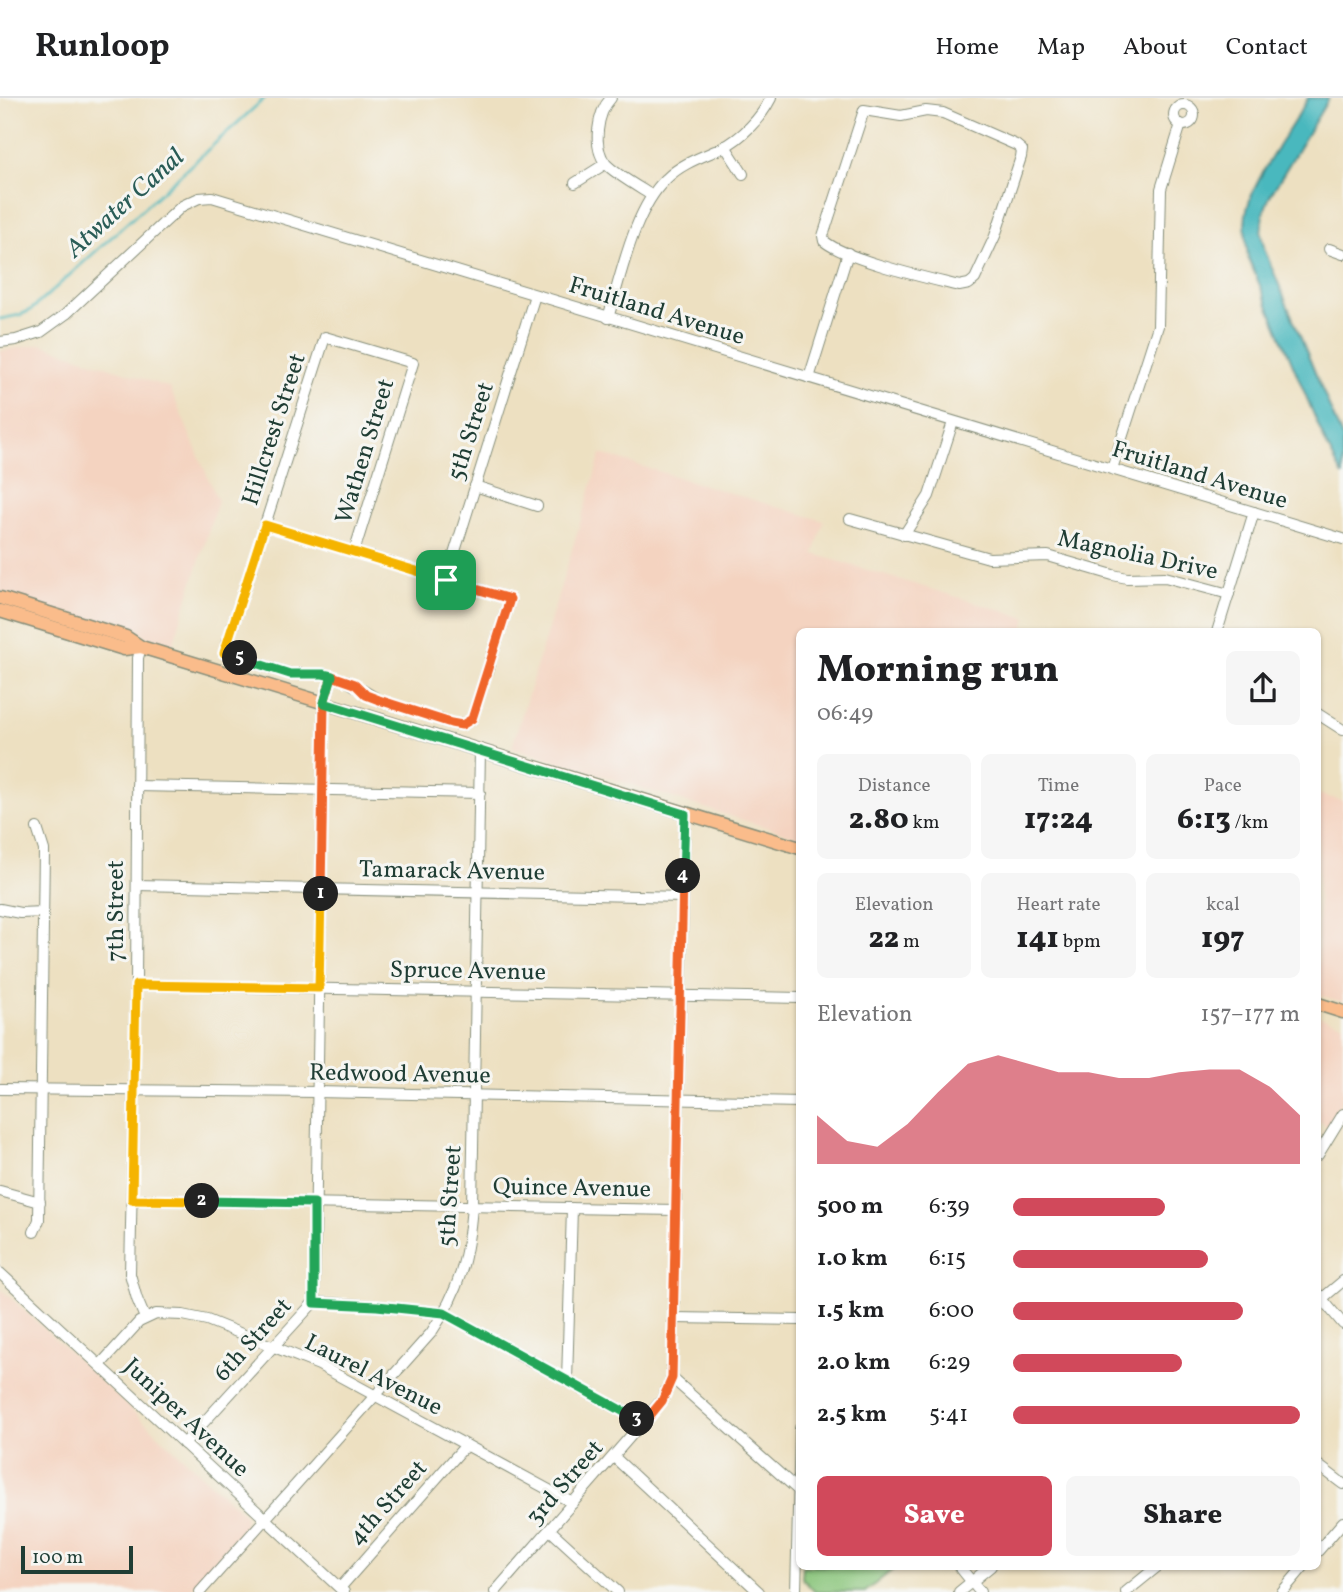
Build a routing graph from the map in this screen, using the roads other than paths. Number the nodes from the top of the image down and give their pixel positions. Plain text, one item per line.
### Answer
1 (611, 98) edge
2 (771, 98) edge
3 (1188, 101) edge
4 (726, 146) junction
5 (606, 164) junction
6 (743, 174) dead end
7 (575, 183) dead end
8 (651, 195) junction
9 (1329, 249) dead end
10 (848, 253) junction
11 (1343, 254) edge
12 (535, 295) junction
13 (608, 318) junction
14 (0, 342) edge
15 (413, 363) joint
16 (809, 378) junction
17 (953, 422) junction
18 (1112, 469) junction
19 (475, 486) junction
20 (537, 506) dead end
21 (1254, 512) junction
22 (850, 519) dead end
23 (265, 525) junction
24 (904, 535) junction
25 (1343, 539) edge
26 (354, 552) junction
27 (446, 580) junction
28 (1229, 594) junction
29 (0, 598) edge
30 (0, 611) edge
31 (1218, 628) edge
32 (141, 647) junction
33 (332, 676) junction
34 (324, 703) junction
35 (1321, 716) edge
36 (1343, 730) edge
37 (480, 750) junction
38 (137, 786) junction
39 (323, 790) junction
40 (480, 793) junction
41 (685, 814) junction
42 (37, 828) dead end
43 (796, 847) edge
44 (137, 885) junction
45 (321, 888) junction
46 (478, 891) junction
47 (683, 897) junction
48 (0, 909) edge
49 (43, 912) junction
50 (136, 985) junction
51 (319, 988) junction
52 (476, 992) junction
53 (681, 995) junction
54 (796, 998) edge
55 (1321, 1005) edge
56 (1343, 1012) edge
57 (0, 1089) edge
58 (43, 1089) junction
59 (134, 1090) junction
60 (317, 1092) junction
61 (475, 1096) junction
62 (678, 1100) junction
63 (796, 1101) edge
64 (1343, 1114) edge
65 (1321, 1150) edge
66 (0, 1191) edge
67 (132, 1200) junction
68 (40, 1202) junction
69 (314, 1203) junction
70 (472, 1206) junction
71 (572, 1208) junction
72 (676, 1210) junction
73 (34, 1232) dead end
74 (0, 1273) edge
75 (1343, 1281) edge
76 (1321, 1297) edge
77 (1321, 1300) edge
78 (314, 1303) junction
79 (444, 1313) junction
80 (145, 1318) junction
81 (674, 1318) junction
82 (796, 1320) edge
83 (1343, 1324) edge
84 (274, 1347) junction
85 (100, 1365) junction
86 (672, 1378) junction
87 (567, 1381) junction
88 (375, 1395) junction
89 (644, 1423) junction
90 (184, 1444) junction
91 (466, 1445) junction
92 (614, 1457) junction
93 (1321, 1467) edge
94 (1343, 1484) edge
95 (796, 1488) edge
96 (573, 1503) junction
97 (265, 1519) junction
98 (1343, 1522) edge
99 (550, 1530) junction
100 (1321, 1548) edge
101 (796, 1570) edge
102 (962, 1570) edge
103 (986, 1570) edge
104 (1153, 1570) edge
105 (1301, 1570) edge
106 (972, 1582) junction
107 (342, 1590) edge
108 (1288, 1590) edge
109 (201, 1592) edge
110 (495, 1592) edge
111 (618, 1592) edge
112 (760, 1592) edge
113 (796, 1592) edge
114 (959, 1592) edge
115 (980, 1592) edge
116 (1126, 1592) edge

1 - 5 street
2 - 4 street
3 - 18 street
4 - 6 street
4 - 8 street
5 - 7 street
5 - 8 street
8 - 13 street
9 - 11 street
10 - 10 street
10 - 16 street
12 - 13 street, Fruitland Avenue
12 - 14 street, Fruitland Avenue
12 - 19 street, 5th Street
13 - 16 street, Fruitland Avenue
15 - 23 street, Hillcrest Street
15 - 26 street, Wathen Street
16 - 17 street, Fruitland Avenue
17 - 18 street, Fruitland Avenue
17 - 24 street
18 - 21 street, Fruitland Avenue
19 - 20 street
19 - 27 street, 5th Street
21 - 25 street, Fruitland Avenue
21 - 28 street
22 - 24 street, Magnolia Drive
23 - 26 street
23 - 33 street, Hillcrest Street
24 - 28 street, Magnolia Drive
26 - 27 street
27 - 33 street
28 - 31 street
29 - 32 main road
30 - 32 main road
32 - 34 main road
32 - 38 street, 7th Street
33 - 34 street, 6th Street
34 - 37 main road
34 - 39 street, 6th Street
35 - 36 street
37 - 40 street, 5th Street
37 - 41 main road
38 - 39 street
38 - 44 street, 7th Street
39 - 40 street
39 - 45 street, 6th Street
40 - 46 street, 5th Street
41 - 43 main road
41 - 47 street, 3rd Street
42 - 49 street
44 - 45 street, Tamarack Avenue
44 - 50 street, 7th Street
45 - 46 street, Tamarack Avenue
45 - 51 street, 6th Street
46 - 47 street, Tamarack Avenue
46 - 52 street, 5th Street
47 - 53 street, 3rd Street
48 - 49 street
49 - 58 street
50 - 51 street, Spruce Avenue
50 - 59 street, 7th Street
51 - 52 street, Spruce Avenue
51 - 60 street, 6th Street
52 - 53 street, Spruce Avenue
52 - 61 street, 5th Street
53 - 54 street, Spruce Avenue
53 - 62 street, 3rd Street
55 - 56 main road
57 - 58 street, Redwood Avenue
58 - 59 street, Redwood Avenue
58 - 68 street
59 - 60 street, Redwood Avenue
59 - 67 street, 7th Street
60 - 61 street, Redwood Avenue
60 - 69 street, 6th Street
61 - 62 street, Redwood Avenue
61 - 70 street, 5th Street
62 - 63 street, Redwood Avenue
62 - 72 street, 3rd Street
64 - 65 street
66 - 68 street
67 - 69 street, Quince Avenue
67 - 80 street, 7th Street
68 - 73 street
69 - 70 street, Quince Avenue
69 - 78 street, 6th Street
70 - 71 street, Quince Avenue
70 - 79 street, 5th Street
71 - 72 street, Quince Avenue
71 - 87 street
72 - 81 street, 3rd Street
74 - 85 street, Juniper Avenue
75 - 76 street
77 - 83 street
78 - 79 street
78 - 84 street, 6th Street
79 - 87 street
79 - 88 street, 5th Street
80 - 84 street, Laurel Avenue
80 - 85 street
81 - 82 street
81 - 86 street, 3rd Street
84 - 88 street, Laurel Avenue
84 - 90 street, 6th Street
85 - 90 street, Juniper Avenue
86 - 89 street, 3rd Street
86 - 95 street
87 - 89 street
88 - 91 street, Laurel Avenue
88 - 97 street, 5th Street
89 - 92 street, 3rd Street
90 - 97 street, Juniper Avenue
91 - 96 street, Laurel Avenue
91 - 107 street, 4th Street
92 - 96 street, 3rd Street
92 - 112 street
93 - 94 street
96 - 99 street, 3rd Street
97 - 107 street, Juniper Avenue
97 - 109 street, 5th Street
98 - 100 street
99 - 110 street, 3rd Street
99 - 111 street
101 - 113 street
102 - 106 street
103 - 106 street
104 - 116 street
105 - 108 street
106 - 114 street
106 - 115 street

